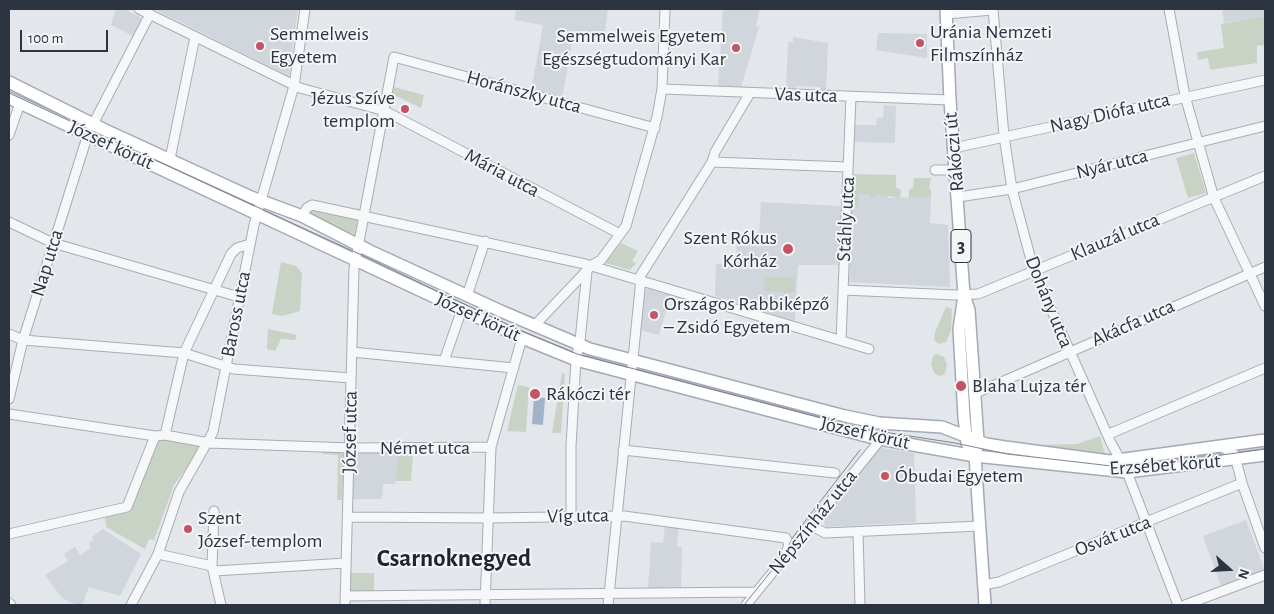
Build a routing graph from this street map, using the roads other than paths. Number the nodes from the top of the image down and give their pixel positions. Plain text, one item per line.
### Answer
1 (139, 9) edge
2 (305, 9) edge
3 (665, 9) edge
4 (993, 9) edge
5 (1169, 9) edge
6 (946, 11) edge
7 (150, 14) junction
8 (195, 37) junction
9 (394, 57) joint
10 (1265, 80) edge
11 (9, 82) edge
12 (294, 86) junction
13 (662, 89) junction
14 (750, 93) junction
15 (1185, 96) junction
16 (851, 97) junction
17 (9, 98) edge
18 (950, 100) junction
19 (20, 103) junction
20 (385, 111) junction
21 (1265, 126) edge
22 (655, 128) junction
23 (90, 129) junction
24 (9, 135) edge
25 (1004, 136) junction
26 (1196, 143) junction
27 (954, 148) junction
28 (170, 159) junction
29 (712, 162) junction
30 (848, 167) junction
31 (934, 170) dead end
32 (956, 170) junction
33 (1265, 176) edge
34 (1012, 189) junction
35 (958, 197) junction
36 (1214, 198) junction
37 (261, 200) junction
38 (257, 214) junction
39 (302, 216) junction
40 (363, 216) junction
41 (9, 222) edge
42 (620, 234) junction
43 (486, 241) junction
44 (53, 242) junction
45 (250, 244) junction
46 (358, 244) junction
47 (355, 259) junction
48 (1265, 267) edge
49 (590, 268) junction
50 (1034, 271) junction
51 (1250, 273) junction
52 (640, 279) junction
53 (214, 290) junction
54 (843, 290) junction
55 (964, 295) junction
56 (467, 296) junction
57 (239, 297) junction
58 (1265, 306) edge
59 (462, 309) junction
60 (536, 325) junction
61 (9, 334) edge
62 (522, 338) junction
63 (23, 340) junction
64 (841, 340) junction
65 (580, 344) junction
66 (868, 349) dead end
67 (1069, 351) junction
68 (352, 352) junction
69 (184, 353) junction
70 (576, 360) junction
71 (444, 361) junction
72 (632, 361) junction
73 (226, 365) junction
74 (514, 368) junction
75 (1265, 368) edge
76 (631, 373) junction
77 (351, 378) junction
78 (974, 394) junction
79 (9, 399) edge
80 (9, 414) edge
81 (165, 435) junction
82 (155, 436) junction
83 (972, 437) junction
84 (1110, 438) junction
85 (881, 439) junction
86 (1265, 440) edge
87 (208, 443) junction
88 (491, 447) junction
89 (1222, 447) junction
90 (350, 448) junction
91 (622, 450) junction
92 (975, 456) junction
93 (1265, 456) edge
94 (1101, 460) junction
95 (1121, 460) junction
96 (1236, 460) junction
97 (1127, 472) junction
98 (834, 473) dead end
99 (1242, 483) junction
100 (214, 511) dead end
101 (617, 515) junction
102 (571, 516) junction
103 (348, 517) junction
104 (488, 518) junction
105 (1145, 522) junction
106 (812, 526) junction
107 (980, 526) junction
108 (858, 532) junction
109 (9, 534) edge
110 (1265, 548) edge
111 (158, 554) junction
112 (785, 556) junction
113 (346, 563) junction
114 (213, 569) junction
115 (1265, 575) edge
116 (984, 584) junction
117 (756, 592) junction
118 (609, 594) junction
119 (485, 595) junction
120 (345, 596) junction
121 (131, 605) edge
122 (222, 605) edge
123 (345, 605) edge
124 (485, 605) edge
125 (608, 605) edge
126 (746, 605) edge
127 (860, 605) edge
128 (984, 605) edge
129 (1178, 605) edge
130 (1185, 605) edge

1 - 7 street
2 - 12 street, Baross utca
3 - 13 street
4 - 6 street
4 - 25 street, Dohány utca
5 - 15 street
6 - 18 main road, Rákóczi út / 3
7 - 8 street
7 - 23 street, Nap utca
8 - 12 street
8 - 28 street
9 - 20 street, József utca
9 - 22 street, Horánszky utca
10 - 15 street, Nagy Diófa utca
11 - 23 main road, József körút
12 - 20 street, Mária utca
12 - 37 street, Baross utca
13 - 14 street, Vas utca
13 - 22 street
14 - 16 street, Vas utca
14 - 29 street
15 - 25 street, Nagy Diófa utca
15 - 26 street
16 - 18 street, Vas utca
16 - 30 street, Stáhly utca
17 - 19 main road, József körút
18 - 27 main road, Rákóczi út / 3
19 - 23 main road, József körút
19 - 24 street
20 - 40 street, József utca
20 - 42 street, Mária utca
21 - 26 street, Nyár utca
22 - 42 street
23 - 28 main road, József körút
23 - 38 main road, József körút
23 - 44 street, Nap utca
25 - 27 street, Nagy Diófa utca
25 - 34 street, Dohány utca
26 - 34 street, Nyár utca
26 - 36 street
27 - 32 main road, Rákóczi út / 3
28 - 37 main road, József körút
29 - 30 street
29 - 52 street
30 - 54 street, Stáhly utca
31 - 32 street
32 - 35 main road, Rákóczi út / 3
33 - 36 street, Klauzál utca
34 - 35 street, Nyár utca
34 - 50 street, Dohány utca
35 - 55 main road, Rákóczi út / 3
36 - 50 street, Klauzál utca
36 - 51 street
37 - 38 street, Baross utca
37 - 39 main road, József körút
38 - 45 street, Baross utca
38 - 47 main road, József körút
39 - 40 street
39 - 46 main road, József körút
40 - 43 street
40 - 46 street, József utca
41 - 44 street
42 - 49 street
43 - 49 street
43 - 56 street
44 - 53 street
44 - 63 street, Nap utca
45 - 53 street
45 - 57 street, Baross utca
46 - 47 street, József utca
46 - 56 main road, József körút
47 - 59 main road, József körút
47 - 68 street, József utca
48 - 51 street, Akácfa utca
49 - 52 street
49 - 60 street
49 - 65 street
50 - 55 street, Klauzál utca
50 - 67 street, Dohány utca
51 - 58 street
51 - 67 street, Akácfa utca
52 - 64 street
52 - 72 street
53 - 57 street
53 - 69 street
54 - 55 street, Klauzál utca
54 - 64 street, Stáhly utca
55 - 78 main road, Rákóczi út / 3
55 - 83 main road, Rákóczi út / 3
56 - 60 main road, József körút
57 - 73 street, Baross utca
59 - 62 main road, József körút
59 - 71 street
60 - 65 main road, József körút
61 - 63 street
62 - 70 main road, József körút
62 - 74 street
63 - 69 street
63 - 79 street, Nap utca
64 - 66 street
65 - 70 street
65 - 72 main road, József körút
67 - 78 street, Akácfa utca
67 - 84 street, Dohány utca
68 - 71 street
68 - 77 street, József utca
69 - 73 street
69 - 81 street
70 - 76 main road, József körút
70 - 102 street
71 - 74 street
72 - 76 street
72 - 83 main road, József körút
73 - 77 street
73 - 87 street, Baross utca
74 - 88 street
75 - 84 street
76 - 85 main road, József körút
76 - 91 street
77 - 90 street, József utca
78 - 83 main road, Rákóczi út / 3
80 - 82 street, Német utca
81 - 82 street, Német utca
81 - 87 street, Német utca
82 - 109 street
83 - 92 main road, Rákóczi út / 3
83 - 94 main road, Erzsébet körút
84 - 94 street, Erzsébet körút
84 - 95 street, Dohány utca
85 - 92 main road, József körút
85 - 106 street, Népszínház utca
86 - 89 main road, Erzsébet körút
87 - 90 street, Német utca
87 - 111 street, Baross utca
88 - 90 street, Német utca
88 - 104 street
89 - 95 main road, Erzsébet körút
89 - 96 street
90 - 103 street, József utca
91 - 98 street
91 - 101 street
92 - 97 main road, Erzsébet körút
92 - 107 main road, Rákóczi út / 3
93 - 96 main road, Erzsébet körút
94 - 95 main road, Erzsébet körút
95 - 97 street, Dohány utca
96 - 97 main road, Erzsébet körút
96 - 99 street
97 - 105 street, Dohány utca
99 - 105 street, Osvát utca
99 - 110 street
100 - 114 street
101 - 102 street, Víg utca
101 - 112 street, Víg utca
101 - 118 street
102 - 104 street, Víg utca
103 - 104 street, Víg utca
103 - 113 street, József utca
104 - 119 street
105 - 116 street, Osvát utca
105 - 129 street, Dohány utca
106 - 108 street
106 - 112 street, Népszínház utca
107 - 108 street
107 - 116 main road, Rákóczi út / 3
108 - 127 street
111 - 114 street
111 - 121 street, Baross utca
112 - 117 street, Népszínház utca
113 - 114 street
113 - 120 street, József utca
114 - 122 street
115 - 130 street
116 - 128 main road, Rákóczi út / 3
117 - 118 street
117 - 126 street, Népszínház utca
118 - 119 street
118 - 125 street
119 - 120 street
119 - 124 street
120 - 123 street, József utca

